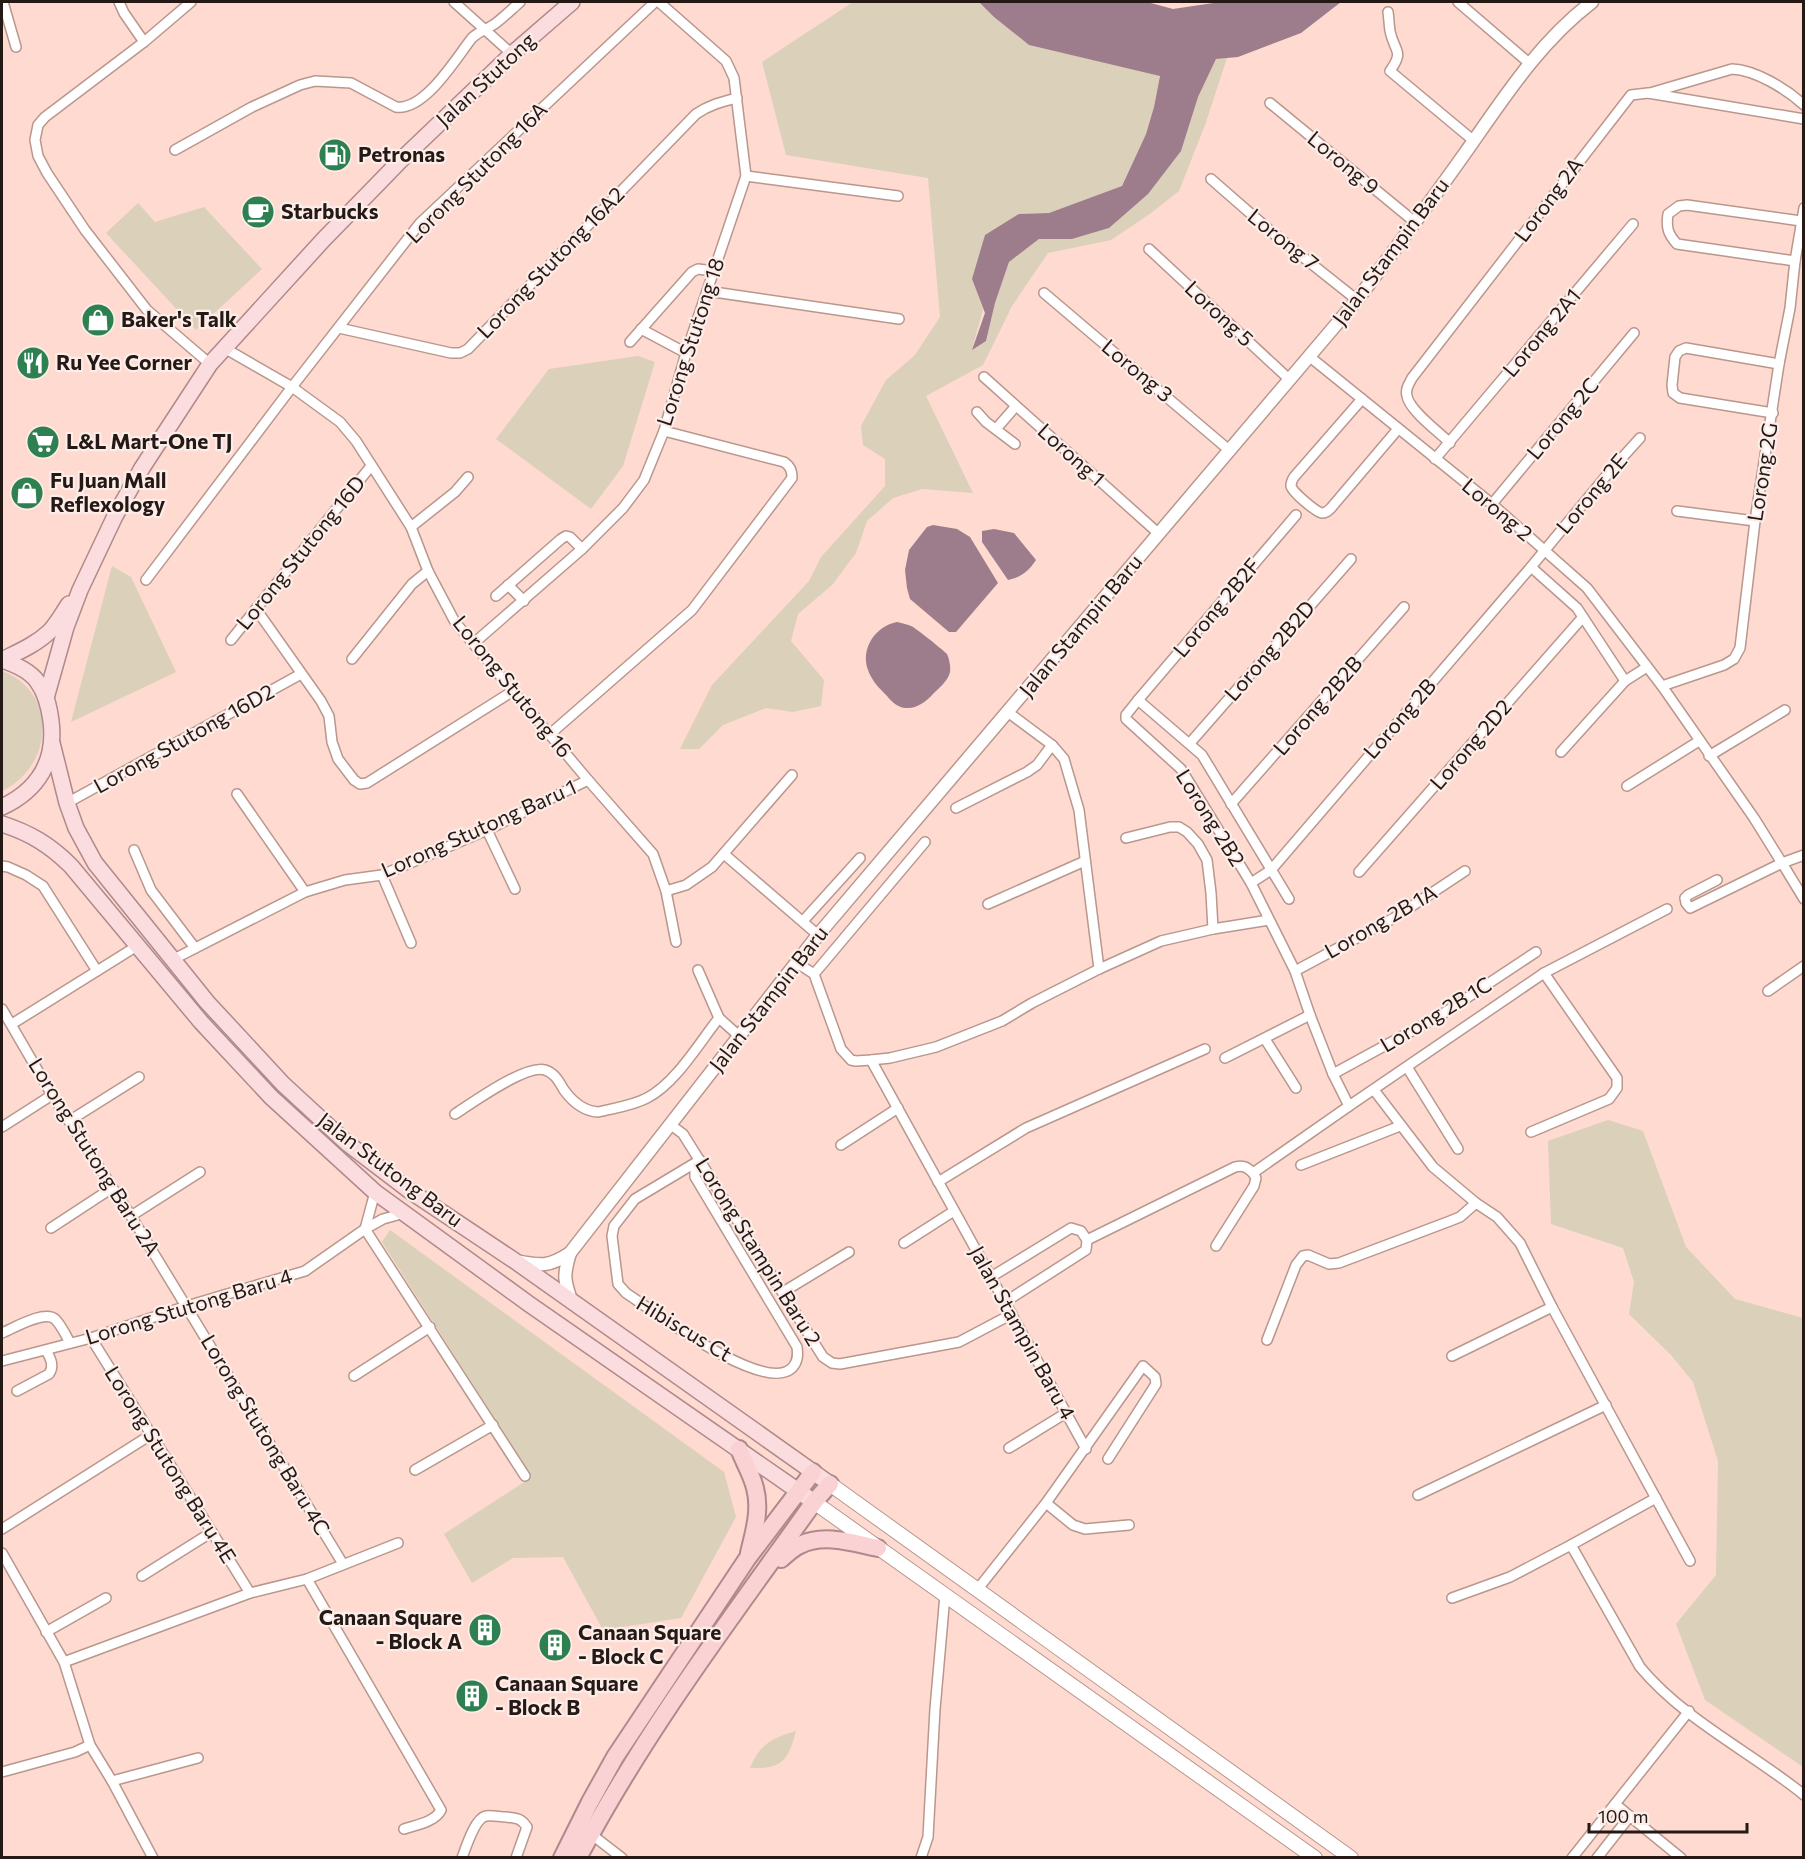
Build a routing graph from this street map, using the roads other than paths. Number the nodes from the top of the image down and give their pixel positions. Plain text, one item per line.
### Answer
1 (3, 2) edge
2 (119, 2) edge
3 (191, 2) edge
4 (454, 2) edge
5 (520, 2) edge
6 (573, 2) edge
7 (657, 2) edge
8 (1458, 2) edge
9 (1592, 2) edge
10 (1388, 12) dead end
11 (485, 29) junction
12 (144, 42) junction
13 (16, 47) dead end
14 (512, 54) junction
15 (1529, 63) junction
16 (1648, 93) junction
17 (737, 98) junction
18 (1270, 103) dead end
19 (1803, 105) edge
20 (1803, 119) edge
21 (1474, 141) junction
22 (175, 150) dead end
23 (746, 176) junction
24 (1211, 179) dead end
25 (898, 196) dead end
26 (1803, 208) edge
27 (1801, 221) junction
28 (1416, 223) junction
29 (1633, 224) dead end
30 (1149, 249) dead end
31 (1795, 261) junction
32 (713, 271) junction
33 (707, 291) junction
34 (1044, 292) dead end
35 (1357, 300) junction
36 (899, 319) dead end
37 (339, 328) junction
38 (641, 329) junction
39 (1634, 333) dead end
40 (630, 342) dead end
41 (226, 349) junction
42 (686, 353) junction
43 (1310, 357) junction
44 (210, 364) junction
45 (1779, 364) junction
46 (984, 377) dead end
47 (1290, 380) junction
48 (292, 387) junction
49 (1362, 399) junction
50 (1016, 406) junction
51 (977, 412) dead end
52 (1773, 413) junction
53 (996, 429) junction
54 (1398, 429) junction
55 (664, 431) junction
56 (1640, 438) dead end
57 (1450, 442) junction
58 (1015, 444) dead end
59 (1229, 450) junction
60 (1435, 459) junction
61 (371, 466) junction
62 (468, 477) dead end
63 (1492, 504) junction
64 (1677, 511) dead end
65 (1296, 515) dead end
66 (1755, 521) junction
67 (411, 527) junction
68 (1158, 533) junction
69 (582, 549) junction
70 (1545, 550) junction
71 (1351, 559) dead end
72 (1531, 567) junction
73 (428, 571) junction
74 (146, 580) dead end
75 (508, 585) junction
76 (80, 590) junction
77 (496, 596) dead end
78 (524, 601) junction
79 (1404, 607) dead end
80 (256, 609) junction
81 (1583, 617) junction
82 (231, 640) dead end
83 (474, 643) junction
84 (352, 659) dead end
85 (2, 660) edge
86 (1647, 667) junction
87 (301, 674) junction
88 (1625, 681) junction
89 (1662, 686) junction
90 (513, 691) junction
91 (46, 698) junction
92 (1138, 700) junction
93 (1785, 710) dead end
94 (1009, 713) junction
95 (549, 735) junction
96 (1699, 741) junction
97 (52, 743) junction
98 (1190, 743) junction
99 (1052, 744) junction
100 (1561, 752) dead end
101 (1710, 756) junction
102 (792, 775) dead end
103 (588, 780) junction
104 (1627, 786) dead end
105 (237, 794) dead end
106 (68, 803) junction
107 (1231, 804) junction
108 (2, 807) edge
109 (956, 808) dead end
110 (2, 824) edge
111 (487, 830) junction
112 (1126, 838) dead end
113 (925, 842) dead end
114 (134, 850) dead end
115 (724, 854) junction
116 (1803, 855) edge
117 (860, 858) dead end
118 (1086, 861) junction
119 (1782, 863) junction
120 (2, 866) edge
121 (1271, 870) junction
122 (1465, 871) dead end
123 (1359, 872) dead end
124 (382, 875) junction
125 (1717, 880) dead end
126 (1251, 883) junction
127 (515, 888) dead end
128 (666, 891) junction
129 (305, 892) junction
130 (1289, 899) dead end
131 (1803, 899) edge
132 (988, 904) dead end
133 (1667, 909) dead end
134 (1269, 920) junction
135 (803, 921) junction
136 (1213, 929) junction
137 (818, 935) junction
138 (676, 942) dead end
139 (411, 943) dead end
140 (137, 945) junction
141 (195, 948) junction
142 (1536, 952) dead end
143 (172, 960) junction
144 (797, 963) junction
145 (1803, 966) edge
146 (1099, 969) junction
147 (698, 970) dead end
148 (97, 971) junction
149 (1295, 971) junction
150 (1544, 973) junction
151 (814, 974) junction
152 (1768, 991) dead end
153 (2, 1009) edge
154 (1310, 1015) junction
155 (719, 1018) junction
156 (12, 1024) junction
157 (739, 1036) junction
158 (1265, 1040) junction
159 (1205, 1049) dead end
160 (1225, 1059) dead end
161 (871, 1060) junction
162 (1407, 1067) junction
163 (1333, 1074) junction
164 (139, 1077) dead end
165 (1296, 1088) dead end
166 (1374, 1090) junction
167 (52, 1095) junction
168 (1349, 1106) junction
169 (898, 1108) junction
170 (455, 1114) dead end
171 (69, 1121) junction
172 (671, 1125) junction
173 (1400, 1126) junction
174 (2, 1127) edge
175 (1532, 1132) dead end
176 (842, 1145) dead end
177 (1458, 1149) dead end
178 (702, 1163) junction
179 (1301, 1165) dead end
180 (200, 1172) dead end
181 (1254, 1173) junction
182 (938, 1182) junction
183 (112, 1188) junction
184 (375, 1192) junction
185 (1476, 1203) junction
186 (954, 1211) junction
187 (131, 1216) junction
188 (408, 1216) junction
189 (51, 1228) dead end
190 (365, 1229) junction
191 (1086, 1240) junction
192 (904, 1243) dead end
193 (1216, 1246) dead end
194 (849, 1252) dead end
195 (570, 1253) junction
196 (515, 1261) junction
197 (991, 1277) junction
198 (783, 1292) junction
199 (1005, 1302) junction
200 (572, 1303) junction
201 (186, 1306) junction
202 (1552, 1307) junction
203 (1012, 1314) junction
204 (430, 1327) junction
205 (2, 1333) edge
206 (91, 1338) junction
207 (1268, 1340) dead end
208 (70, 1343) junction
209 (46, 1350) junction
210 (1452, 1356) dead end
211 (2, 1361) edge
212 (354, 1376) dead end
213 (17, 1391) dead end
214 (1606, 1405) junction
215 (1066, 1413) junction
216 (493, 1425) junction
217 (152, 1434) junction
218 (1009, 1448) dead end
219 (739, 1449) junction
220 (1086, 1449) junction
221 (1108, 1460) dead end
222 (415, 1470) dead end
223 (813, 1472) junction
224 (525, 1476) dead end
225 (830, 1484) junction
226 (799, 1491) junction
227 (1418, 1495) dead end
228 (1656, 1498) junction
229 (814, 1502) junction
230 (1046, 1503) junction
231 (1129, 1525) dead end
232 (2, 1529) edge
233 (212, 1532) junction
234 (398, 1543) dead end
235 (1571, 1545) junction
236 (878, 1548) junction
237 (2, 1553) edge
238 (747, 1560) junction
239 (1690, 1561) dead end
240 (343, 1564) junction
241 (764, 1573) junction
242 (142, 1576) dead end
243 (307, 1579) junction
244 (977, 1590) junction
245 (250, 1593) junction
246 (945, 1595) junction
247 (106, 1598) dead end
248 (1452, 1598) dead end
249 (46, 1632) junction
250 (64, 1662) junction
251 (1689, 1711) junction
252 (90, 1745) junction
253 (198, 1758) dead end
254 (2, 1772) edge
255 (112, 1781) junction
256 (1803, 1795) edge
257 (1615, 1804) junction
258 (1630, 1816) junction
259 (404, 1829) dead end
260 (591, 1834) junction
261 (153, 1857) edge
262 (462, 1857) edge
263 (516, 1857) edge
264 (562, 1857) edge
265 (578, 1857) edge
266 (622, 1857) edge
267 (921, 1857) edge
268 (1314, 1857) edge
269 (1351, 1857) edge
270 (1572, 1857) edge
271 (1597, 1857) edge
272 (1681, 1857) edge

1 - 13 street
2 - 12 street
3 - 12 street
4 - 11 street
5 - 11 street
6 - 14 main road, Jalan Stutong
7 - 17 street, Lorong Stutong 18
7 - 37 street, Lorong Stutong 16A
8 - 15 street
9 - 15 street, Jalan Stampin Baru
10 - 21 street
11 - 14 street
11 - 22 street
12 - 44 street
14 - 41 main road, Jalan Stutong
15 - 21 street, Jalan Stampin Baru
16 - 19 street, Lorong 2A
16 - 20 street
16 - 57 street, Lorong 2A
17 - 23 street, Lorong Stutong 18
17 - 37 street, Lorong Stutong 16A2
18 - 28 street, Lorong 9
21 - 28 street, Jalan Stampin Baru
23 - 25 street
23 - 32 street, Lorong Stutong 18
24 - 35 street, Lorong 7
26 - 27 street, Lorong 2G
27 - 31 street, Lorong 2G
27 - 31 street
28 - 35 street, Jalan Stampin Baru
29 - 57 street, Lorong 2A1
30 - 47 street, Lorong 5
31 - 45 street, Lorong 2G
32 - 33 street, Lorong Stutong 18
32 - 38 street
33 - 36 street
33 - 42 street, Lorong Stutong 18
34 - 59 street, Lorong 3
35 - 43 street, Jalan Stampin Baru
37 - 48 street, Lorong Stutong 16A
38 - 40 street
38 - 42 street
39 - 63 street, Lorong 2C
41 - 44 main road, Jalan Stutong
41 - 48 street, Lorong Stutong 16
42 - 55 street, Lorong Stutong 18
43 - 47 street, Jalan Stampin Baru
43 - 49 street, Lorong 2
44 - 76 main road, Jalan Stutong
45 - 52 street, Lorong 2G
45 - 52 street
46 - 50 street, Lorong 1
47 - 59 street, Jalan Stampin Baru
48 - 61 street, Lorong Stutong 16
48 - 74 street, Lorong Stutong 16A
49 - 54 street, Lorong 2
49 - 54 street
50 - 53 street
50 - 68 street, Lorong 1
51 - 53 street
52 - 66 street, Lorong 2G
53 - 58 street
54 - 60 street, Lorong 2
55 - 69 street, Lorong Stutong 18
55 - 95 street
56 - 70 street, Lorong 2E
57 - 60 street, Lorong 2A1
59 - 68 street, Jalan Stampin Baru
60 - 63 street, Lorong 2
61 - 67 street, Lorong Stutong 16
61 - 80 street, Lorong Stutong 16D
62 - 67 street
63 - 70 street, Lorong 2
64 - 66 street
65 - 92 street, Lorong 2B2F
66 - 89 street, Lorong 2G
67 - 73 street, Lorong Stutong 16
68 - 94 street, Jalan Stampin Baru
69 - 75 street
69 - 78 street, Lorong Stutong 18
70 - 72 street, Lorong 2B
70 - 86 street, Lorong 2
71 - 98 street, Lorong 2B2D
72 - 81 street
72 - 121 street, Lorong 2B
73 - 83 street, Lorong Stutong 16
73 - 84 street
75 - 77 street
75 - 78 street
76 - 85 main road
76 - 91 main road
78 - 83 street, Lorong Stutong 18
79 - 107 street, Lorong 2B2B
80 - 82 street, Lorong Stutong 16D
80 - 87 street
81 - 88 street
81 - 123 street, Lorong 2D2
83 - 90 street, Lorong Stutong 16
85 - 91 main road
86 - 88 street
86 - 89 street, Lorong 2
87 - 90 street
87 - 106 street, Lorong Stutong 16D2
88 - 100 street
89 - 96 street, Lorong 2
90 - 95 street, Lorong Stutong 16
91 - 97 main road
92 - 98 street
92 - 126 street, Lorong 2B2
93 - 101 street
94 - 99 street
94 - 137 street, Jalan Stampin Baru
95 - 103 street, Lorong Stutong 16
96 - 101 street, Lorong 2
96 - 104 street
97 - 106 main road, Jalan Stutong Baru
97 - 108 main road
98 - 107 street
99 - 109 street
99 - 118 street
101 - 119 street, Lorong 2
102 - 115 street
103 - 111 street, Lorong Stutong Baru 1
103 - 128 street, Lorong Stutong 16
105 - 129 street
106 - 143 main road, Jalan Stutong Baru
107 - 121 street
110 - 140 main road, Jalan Stutong Baru
111 - 124 street, Lorong Stutong Baru 1
111 - 127 street
112 - 136 street
113 - 151 street
114 - 141 street
115 - 128 street
115 - 135 street
116 - 119 street
117 - 135 street
118 - 132 street
118 - 146 street
119 - 125 street
119 - 131 street, Lorong 2
120 - 148 street
121 - 126 street, Lorong 2B
121 - 130 street
122 - 149 street, Lorong 2B 1A
124 - 129 street, Lorong Stutong Baru 1
124 - 139 street
126 - 134 street, Lorong 2B2
128 - 138 street, Lorong Stutong 16
129 - 141 street, Lorong Stutong Baru 1
133 - 150 street
134 - 136 street
134 - 149 street, Lorong 2B2
135 - 137 street
136 - 146 street
137 - 144 street, Jalan Stampin Baru
140 - 148 street
140 - 184 main road, Jalan Stutong Baru
141 - 143 street, Lorong Stutong Baru 1
142 - 163 street, Lorong 2B 1C
143 - 196 main road, Jalan Stutong Baru
144 - 151 street
144 - 157 street, Jalan Stampin Baru
145 - 152 street
146 - 161 street
147 - 155 street
148 - 156 street
149 - 154 street, Lorong 2B2
150 - 162 street
150 - 175 street
151 - 161 street
153 - 156 street, Lorong Stutong Baru 2A
154 - 158 street
154 - 163 street, Lorong 2B2
155 - 157 street
155 - 170 street
156 - 167 street, Lorong Stutong Baru 2A
157 - 172 street, Jalan Stampin Baru
158 - 160 street
158 - 165 street
159 - 182 street
161 - 169 street, Jalan Stampin Baru 4
162 - 166 street
162 - 177 street
163 - 168 street, Lorong 2B2
164 - 171 street
166 - 168 street
166 - 173 street
167 - 171 street, Lorong Stutong Baru 2A
167 - 174 street
168 - 181 street
169 - 176 street
169 - 182 street, Jalan Stampin Baru 4
171 - 183 street, Lorong Stutong Baru 2A
172 - 178 street, Lorong Stampin Baru 2
172 - 195 street, Jalan Stampin Baru
173 - 179 street
173 - 185 street
178 - 178 street, Hibiscus Ct
178 - 198 street, Lorong Stampin Baru 2
180 - 187 street
181 - 191 street
181 - 193 street
182 - 186 street, Jalan Stampin Baru 4
183 - 187 street, Lorong Stutong Baru 2A
183 - 189 street
184 - 188 main road, Jalan Stutong Baru
184 - 190 street
185 - 202 street
185 - 207 street
186 - 192 street
186 - 197 street, Jalan Stampin Baru 4
187 - 201 street, Lorong Stutong Baru 2A
188 - 190 street, Lorong Stutong Baru 4
188 - 219 main road, Jalan Stutong Baru
190 - 201 street, Lorong Stutong Baru 4
190 - 204 street
191 - 197 street
191 - 199 street
194 - 198 street
195 - 196 street, Jalan Stampin Baru
195 - 200 street, Jalan Stampin Baru
196 - 200 main road, Jalan Stutong Baru
197 - 199 street, Jalan Stampin Baru 4
198 - 203 street, Lorong Stampin Baru 2
199 - 203 street, Jalan Stampin Baru 4
200 - 223 main road, Jalan Stutong Baru
201 - 206 street, Lorong Stutong Baru 4
201 - 240 street, Lorong Stutong Baru 4C
202 - 210 street
202 - 214 street
203 - 215 street, Jalan Stampin Baru 4
204 - 212 street
204 - 216 street
205 - 208 street
206 - 208 street, Lorong Stutong Baru 4
206 - 217 street, Lorong Stutong Baru 4E
208 - 209 street, Lorong Stutong Baru 4
209 - 211 street, Lorong Stutong Baru 4
209 - 213 street
214 - 227 street
214 - 228 street
215 - 218 street
215 - 220 street, Jalan Stampin Baru 4
216 - 222 street
216 - 224 street
217 - 232 street
217 - 233 street, Lorong Stutong Baru 4E
219 - 226 main road, Jalan Stutong Baru
219 - 238 highway
220 - 221 street
220 - 230 street
223 - 225 main road, Jalan Stutong Baru
223 - 226 highway
225 - 229 highway
225 - 244 main road
226 - 229 main road, Jalan Stutong Baru
226 - 238 highway
228 - 235 street
228 - 239 street
229 - 236 main road
229 - 241 highway
230 - 231 street
230 - 244 street
233 - 242 street
233 - 245 street, Lorong Stutong Baru 4E
234 - 240 street
235 - 248 street
235 - 251 street
236 - 241 highway
236 - 246 main road
237 - 249 street
238 - 264 highway
240 - 243 street
241 - 260 highway
243 - 245 street
243 - 259 street
244 - 269 main road
245 - 250 street
246 - 267 street
246 - 268 main road
247 - 249 street
249 - 250 street
250 - 252 street
251 - 256 street
251 - 257 street
252 - 254 street
252 - 255 street
253 - 255 street
255 - 261 street
257 - 258 street
257 - 270 street
258 - 271 street
258 - 272 street
260 - 265 highway
260 - 266 street
262 - 263 street

